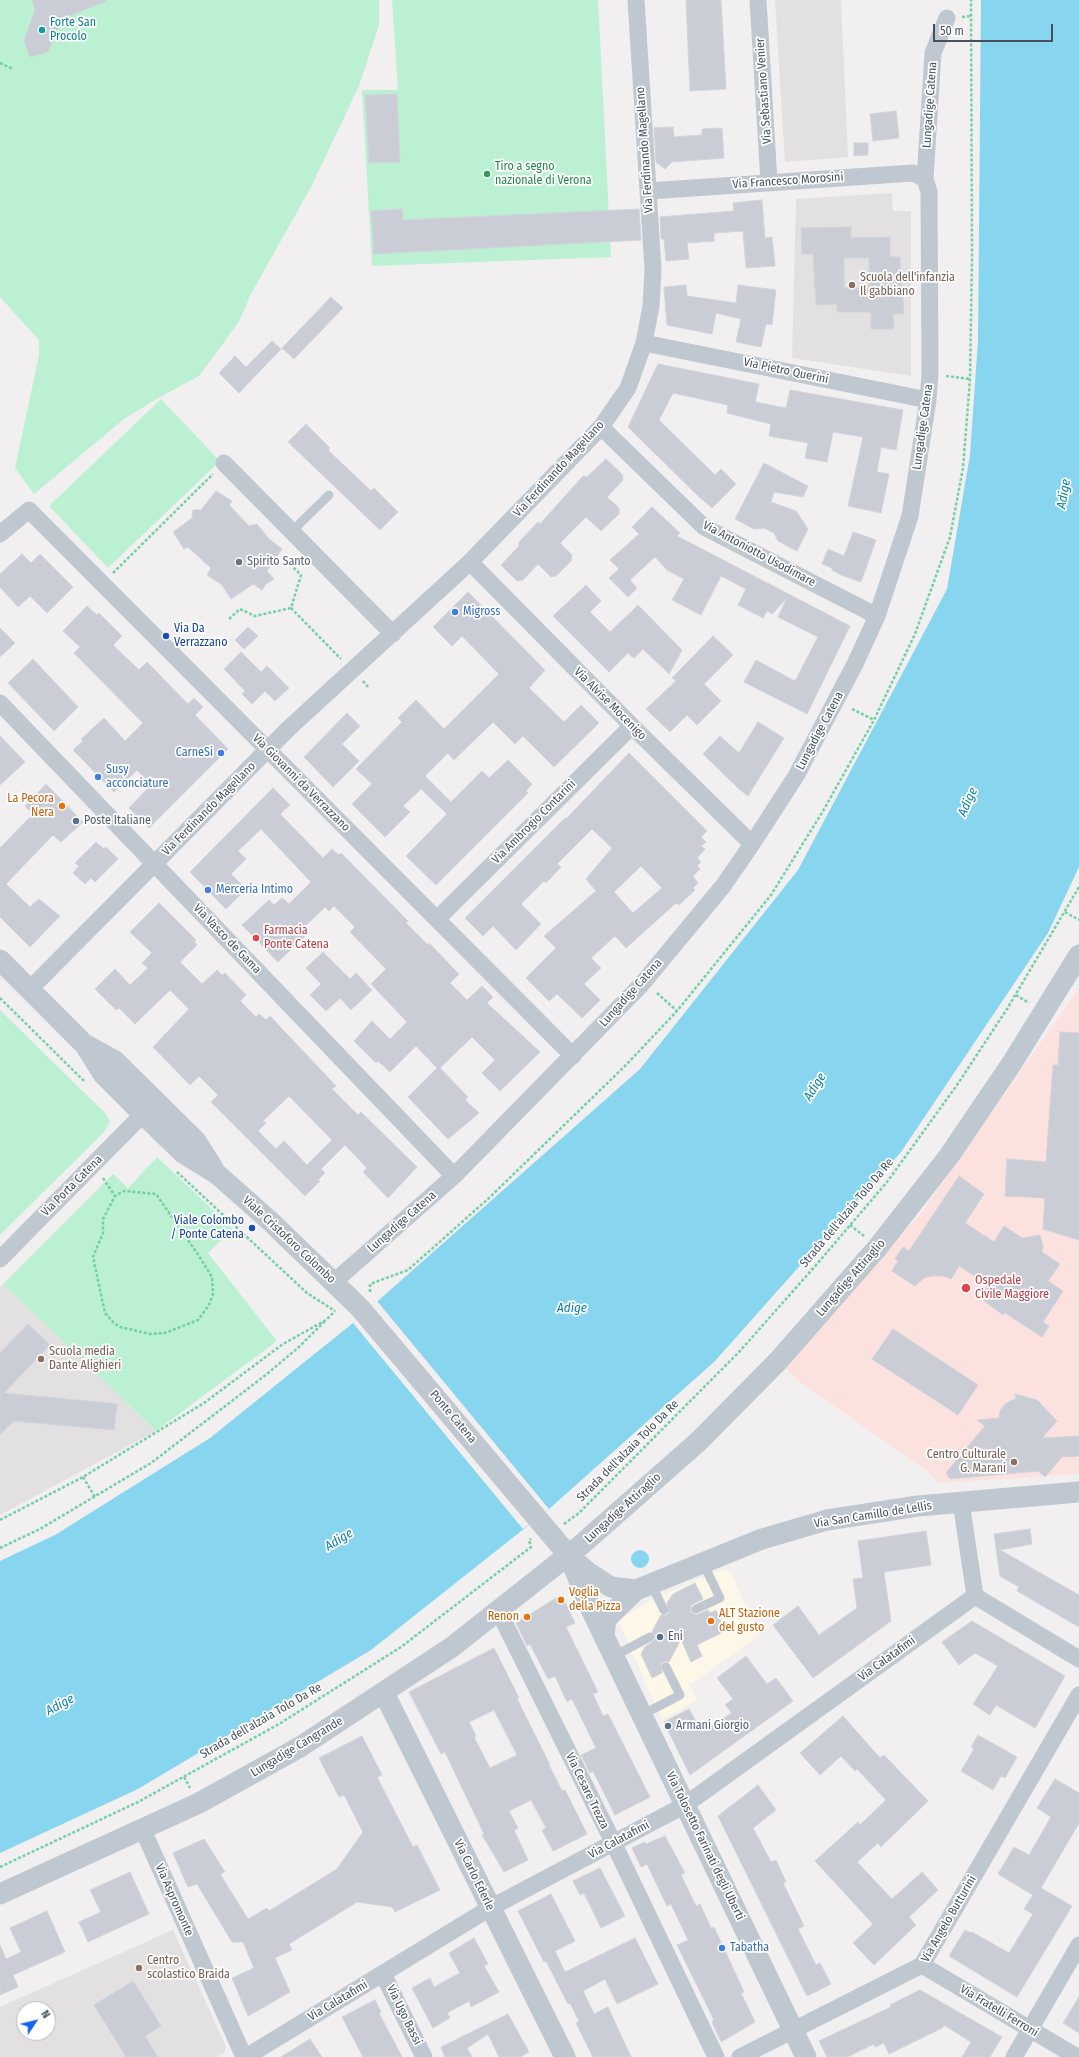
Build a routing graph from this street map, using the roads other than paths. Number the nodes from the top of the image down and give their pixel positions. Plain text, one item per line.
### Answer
1 (636, 0) edge
2 (758, 0) edge
3 (947, 18) dead end
4 (925, 179) junction
5 (770, 182) junction
6 (649, 191) junction
7 (644, 343) junction
8 (928, 400) junction
9 (601, 427) junction
10 (224, 463) road end
11 (329, 495) dead end
12 (292, 531) junction
13 (0, 534) edge
14 (470, 562) junction
15 (877, 616) junction
16 (393, 634) junction
17 (0, 703) edge
18 (632, 726) junction
19 (267, 750) junction
20 (752, 844) junction
21 (154, 863) junction
22 (437, 919) junction
23 (1079, 955) edge
24 (0, 960) edge
25 (30, 990) junction
26 (86, 1045) junction
27 (573, 1056) junction
28 (143, 1114) junction
29 (217, 1174) junction
30 (454, 1176) junction
31 (0, 1259) edge
32 (335, 1281) junction
33 (351, 1311) joint
34 (1079, 1492) edge
35 (961, 1502) junction
36 (546, 1529) joint
37 (569, 1556) junction
38 (703, 1563) junction
39 (644, 1587) junction
40 (975, 1596) junction
41 (664, 1610) dead end
42 (696, 1610) dead end
43 (498, 1612) junction
44 (604, 1636) junction
45 (650, 1637) dead end
46 (614, 1656) junction
47 (1079, 1659) edge
48 (666, 1667) dead end
49 (384, 1693) junction
50 (1079, 1695) edge
51 (642, 1715) junction
52 (685, 1805) junction
53 (143, 1830) junction
54 (613, 1842) junction
55 (0, 1894) edge
56 (490, 1908) junction
57 (1079, 1946) edge
58 (922, 1965) junction
59 (383, 1974) junction
60 (793, 2030) junction
61 (1030, 2030) junction
62 (245, 2057) edge
63 (424, 2057) edge
64 (565, 2057) edge
65 (716, 2057) edge
66 (740, 2057) edge
67 (806, 2057) edge
68 (1014, 2057) edge
69 (1077, 2057) edge

1 - 6 street, Via Ferdinando Magellano
2 - 5 street, Via Sebastiano Venier
3 - 4 street, Lungadige Catena
4 - 5 street, Via Francesco Morosini
4 - 8 street, Lungadige Catena
5 - 6 street, Via Francesco Morosini
6 - 7 street, Via Ferdinando Magellano
7 - 8 street, Via Pietro Querini
7 - 9 street, Via Ferdinando Magellano
8 - 15 street, Lungadige Catena
9 - 14 street, Via Ferdinando Magellano
9 - 15 street, Via Antoniotto Usodimare
10 - 12 street
11 - 12 lane
12 - 16 street
13 - 19 street, Via Giovanni da Verrazzano
14 - 16 street, Via Ferdinando Magellano
14 - 18 street, Via Alvise Mocenigo
15 - 20 street, Lungadige Catena
16 - 19 street, Via Ferdinando Magellano
17 - 21 street, Via Vasco de Gama
18 - 20 street, Via Alvise Mocenigo
18 - 22 street, Via Ambrogio Contarini
19 - 21 street, Via Ferdinando Magellano
19 - 22 street, Via Giovanni da Verrazzano
20 - 27 street, Lungadige Catena
21 - 25 street, Via Ferdinando Magellano
21 - 30 street, Via Vasco de Gama
22 - 27 street, Via Giovanni da Verrazzano
23 - 37 street, Lungadige Attiraglio
24 - 25 street, Viale Cristoforo Colombo
25 - 26 street, Viale Cristoforo Colombo
26 - 28 street, Viale Cristoforo Colombo
26 - 29 street, Viale Cristoforo Colombo
27 - 30 street, Lungadige Catena
28 - 29 street, Viale Cristoforo Colombo
28 - 31 street, Via Porta Catena
29 - 32 street, Viale Cristoforo Colombo
30 - 32 street, Lungadige Catena
32 - 33 street, Viale Cristoforo Colombo
33 - 36 street, Ponte Catena
34 - 35 street, Via San Camillo de Lellis
35 - 38 street, Via San Camillo de Lellis
35 - 40 street
36 - 37 street, Via Tolosetto Farinati degli Uberti
37 - 39 street, Via San Camillo de Lellis
37 - 43 street, Lungadige Cangrande
37 - 44 street, Via Tolosetto Farinati degli Uberti
38 - 39 street, Via San Camillo de Lellis
38 - 42 lane
39 - 41 lane
39 - 44 street
40 - 47 street
40 - 52 street, Via Calatafimi
43 - 49 street, Lungadige Cangrande
43 - 54 street, Via Cesare Trezza
44 - 46 street, Via Tolosetto Farinati degli Uberti
45 - 46 lane
46 - 51 street, Via Tolosetto Farinati degli Uberti
48 - 51 lane
49 - 53 street, Lungadige Cangrande
49 - 56 street, Via Carlo Ederle
50 - 58 street, Via Angelo Butturini
51 - 52 street, Via Tolosetto Farinati degli Uberti
52 - 54 street, Via Calatafimi
52 - 60 street, Via Tolosetto Farinati degli Uberti
53 - 55 street, Lungadige Cangrande
53 - 62 street, Via Aspromonte
54 - 56 street, Via Calatafimi
54 - 65 street, Via Cesare Trezza
56 - 59 street, Via Calatafimi
56 - 64 street, Via Carlo Ederle
57 - 61 street
58 - 60 street, Via Angelo Butturini
58 - 61 street, Via Fratelli Ferroni
59 - 62 street, Via Calatafimi
59 - 63 street, Via Ugo Bassi
60 - 66 street, Via Angelo Butturini
60 - 67 street, Via Tolosetto Farinati degli Uberti
61 - 68 street
61 - 69 street, Via Fratelli Ferroni

